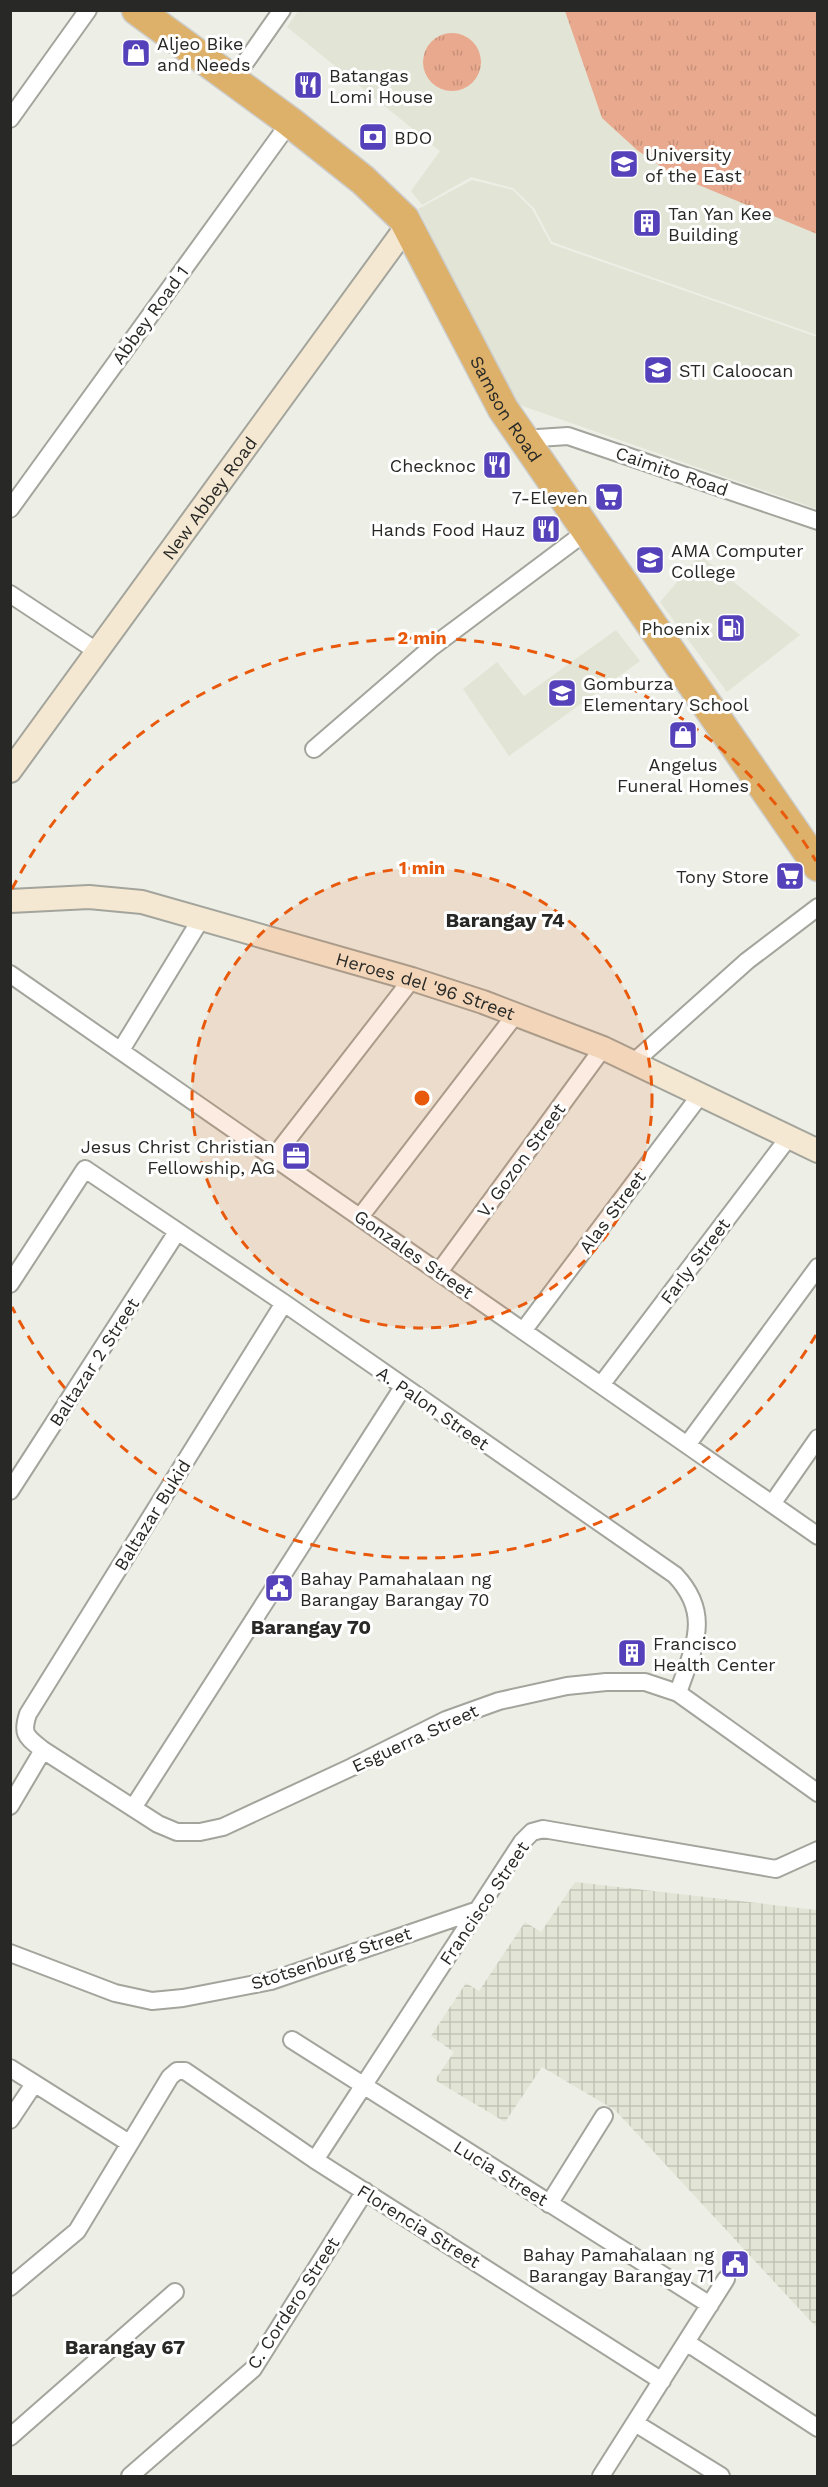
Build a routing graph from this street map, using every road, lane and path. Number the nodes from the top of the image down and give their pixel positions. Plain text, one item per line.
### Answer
1 (88, 10) edge
2 (137, 10) edge
3 (282, 10) edge
4 (233, 80) junction
5 (10, 118) edge
6 (290, 122) junction
7 (407, 226) junction
8 (524, 439) junction
9 (10, 509) edge
10 (818, 521) edge
11 (586, 531) junction
12 (10, 594) edge
13 (98, 652) junction
14 (314, 749) dead end
15 (10, 771) edge
16 (818, 866) edge
17 (10, 901) edge
18 (818, 907) edge
19 (201, 920) junction
20 (10, 974) edge
21 (412, 979) junction
22 (516, 1014) junction
23 (603, 1048) junction
24 (121, 1050) junction
25 (634, 1062) junction
26 (701, 1094) junction
27 (789, 1137) junction
28 (818, 1151) edge
29 (274, 1157) junction
30 (360, 1216) junction
31 (177, 1232) junction
32 (818, 1267) edge
33 (439, 1272) junction
34 (10, 1284) edge
35 (284, 1303) junction
36 (524, 1330) junction
37 (601, 1385) junction
38 (404, 1387) junction
39 (818, 1438) edge
40 (687, 1445) junction
41 (10, 1491) edge
42 (771, 1504) junction
43 (818, 1536) edge
44 (678, 1693) junction
45 (23, 1728) joint
46 (43, 1750) junction
47 (818, 1793) edge
48 (10, 1806) edge
49 (133, 1808) junction
50 (818, 1850) edge
51 (478, 1910) junction
52 (10, 1953) edge
53 (292, 2040) dead end
54 (10, 2068) edge
55 (34, 2084) junction
56 (363, 2085) junction
57 (604, 2116) dead end
58 (10, 2120) edge
59 (129, 2143) junction
60 (315, 2160) junction
61 (365, 2191) junction
62 (549, 2204) junction
63 (726, 2278) dead end
64 (10, 2288) edge
65 (175, 2292) dead end
66 (710, 2305) junction
67 (686, 2342) junction
68 (662, 2381) junction
69 (635, 2422) junction
70 (818, 2428) edge
71 (10, 2437) edge
72 (130, 2476) edge
73 (601, 2476) edge
74 (721, 2476) edge

1 - 5 street
2 - 4 highway, Samson Road
3 - 4 street
4 - 6 highway, Samson Road
6 - 7 highway, Samson Road
6 - 9 street, Abbey Road 1
7 - 8 highway, Samson Road
7 - 13 street, New Abbey Road
8 - 10 street, Caimito Road
8 - 11 highway, Samson Road
11 - 14 street
11 - 16 highway, Samson Road
12 - 13 street
13 - 15 street, New Abbey Road
17 - 19 street, Heroes del '96 Street
18 - 25 street
19 - 21 street, Heroes del '96 Street
19 - 24 street
20 - 24 street, Gonzales Street
21 - 22 street, Heroes del '96 Street
21 - 29 street
22 - 23 street, Heroes del '96 Street
22 - 30 street
23 - 25 street, Heroes del '96 Street
23 - 33 street, V. Gozon Street
24 - 29 street, Gonzales Street
25 - 26 street, Heroes del '96 Street
26 - 27 street, Heroes del '96 Street
26 - 36 street, Alas Street
27 - 28 street, Heroes del '96 Street
27 - 37 street, Farly Street
29 - 30 street, Gonzales Street
30 - 33 street, Gonzales Street
31 - 34 street, A. Palon Street
31 - 35 street, A. Palon Street
31 - 41 street, Baltazar 2 Street
32 - 40 street
33 - 36 street, Gonzales Street
35 - 38 street, A. Palon Street
35 - 45 street, Baltazar Bukid
36 - 37 street, Gonzales Street
37 - 40 street, Gonzales Street
38 - 44 street, A. Palon Street
38 - 49 street
39 - 42 street
40 - 42 street, Gonzales Street
42 - 43 street, Gonzales Street
44 - 47 street, Esguerra Street
44 - 49 street, Esguerra Street
45 - 46 street, Esguerra Street
46 - 48 street
46 - 49 street, Esguerra Street
50 - 51 street, Francisco Street
51 - 52 street, Stotsenburg Street
51 - 56 street, Francisco Street
53 - 56 street, Lucia Street
54 - 55 street
55 - 58 street
55 - 59 street
56 - 60 street, Francisco Street
56 - 62 street, Lucia Street
57 - 62 street
59 - 60 street, Florencia Street
59 - 64 street
60 - 61 street, Florencia Street
61 - 68 street, Florencia Street
61 - 72 street, C. Cordero Street
62 - 66 street, Lucia Street
63 - 66 street
65 - 71 street
66 - 67 street
67 - 68 street
67 - 70 street
68 - 69 street
69 - 73 street
69 - 74 street

